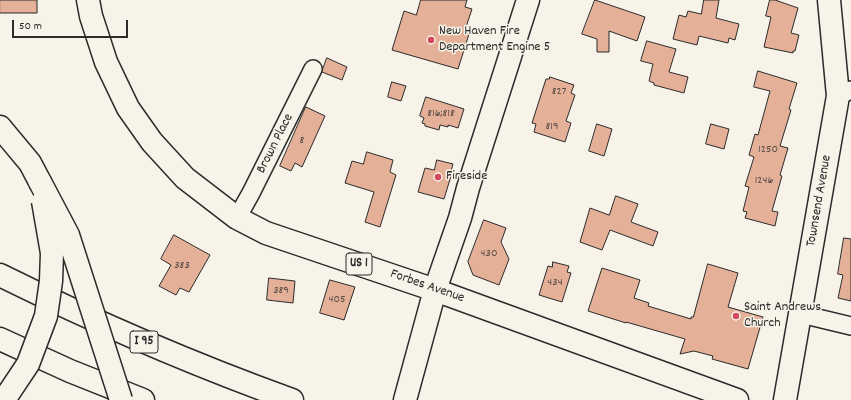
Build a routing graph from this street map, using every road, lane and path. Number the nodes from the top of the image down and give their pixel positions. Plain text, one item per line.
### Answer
1 (88, 0) edge
2 (528, 0) edge
3 (829, 0) edge
4 (313, 69) dead end
5 (847, 96) edge
6 (0, 127) edge
7 (40, 182) junction
8 (237, 218) junction
9 (0, 275) edge
10 (435, 290) junction
11 (801, 314) junction
12 (851, 326) edge
13 (0, 339) edge
14 (406, 396) edge
15 (4, 400) edge
16 (121, 400) edge
17 (143, 400) edge
18 (292, 400) edge
19 (737, 400) edge
20 (785, 400) edge

1 - 8 main road, Forbes Avenue / US 1
2 - 10 main road
3 - 5 main road, Townsend Avenue
4 - 8 street, Brown Place
5 - 11 main road, Townsend Avenue
6 - 7 main road
7 - 15 main road, bridge
7 - 16 main road, bridge
8 - 10 main road, Forbes Avenue / US 1
9 - 18 main road, I 95
10 - 14 main road
10 - 19 main road, Forbes Avenue / US 1
11 - 12 street
11 - 20 main road, Townsend Avenue
13 - 17 main road

